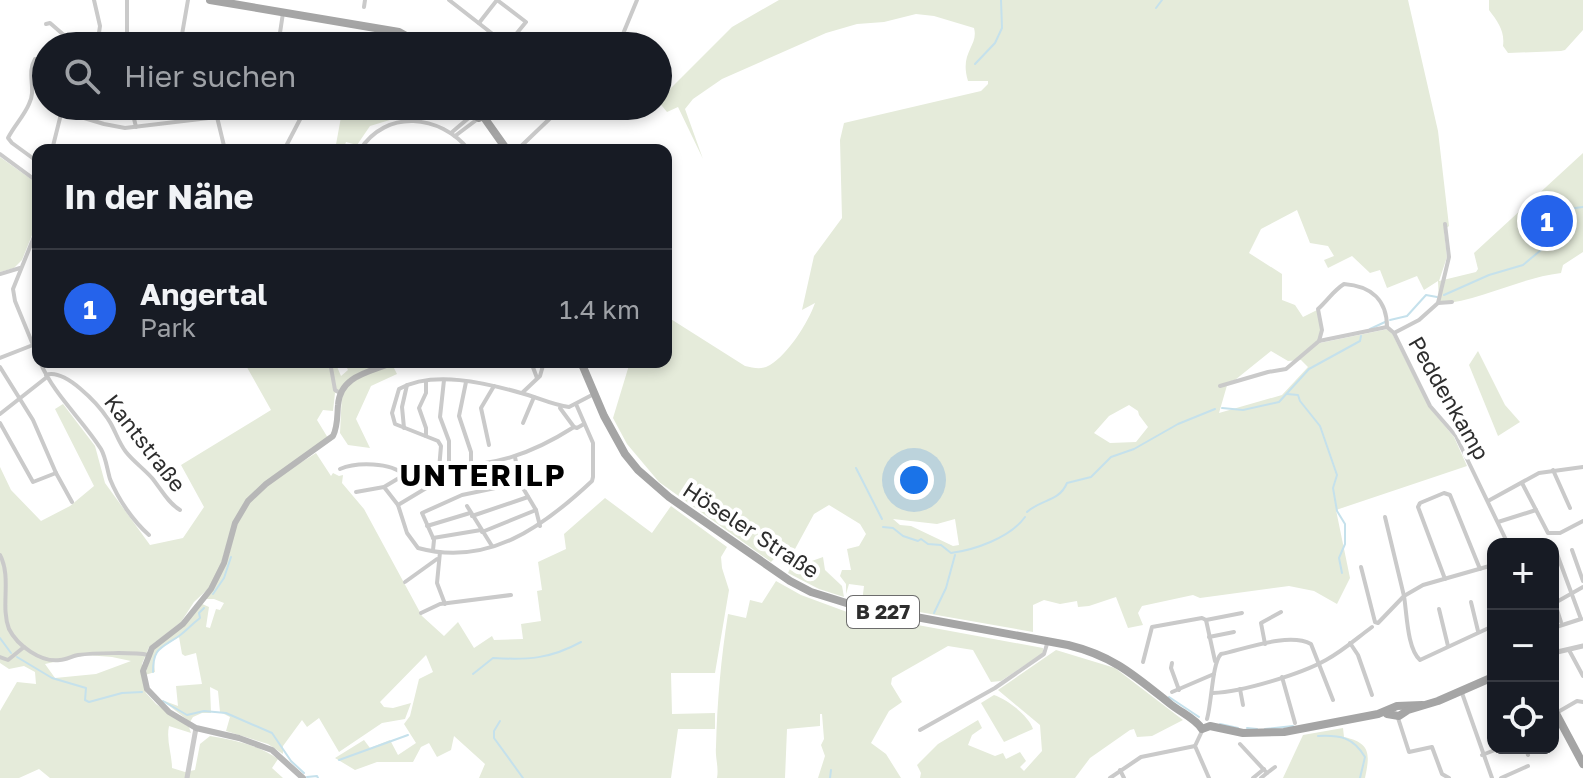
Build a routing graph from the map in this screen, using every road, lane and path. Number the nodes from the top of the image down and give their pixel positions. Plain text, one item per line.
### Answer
1 (94, 0) edge
2 (127, 0) edge
3 (188, 0) edge
4 (210, 0) edge
5 (365, 0) edge
6 (449, 0) edge
7 (637, 0) edge
8 (364, 7) dead end
9 (283, 13) junction
10 (479, 23) junction
11 (46, 24) dead end
12 (60, 32) edge
13 (99, 32) edge
14 (127, 32) edge
15 (182, 32) edge
16 (280, 32) edge
17 (399, 32) edge
18 (490, 32) edge
19 (518, 32) edge
20 (624, 32) edge
21 (32, 94) edge
22 (59, 120) edge
23 (95, 120) edge
24 (135, 120) edge
25 (195, 120) edge
26 (218, 120) edge
27 (300, 120) edge
28 (469, 120) edge
29 (486, 120) edge
30 (548, 120) edge
31 (137, 128) junction
32 (453, 135) junction
33 (53, 144) edge
34 (224, 144) edge
35 (287, 144) edge
36 (365, 144) edge
37 (462, 144) edge
38 (503, 144) edge
39 (523, 144) edge
40 (0, 154) edge
41 (32, 158) edge
42 (32, 178) edge
43 (1445, 224) dead end
44 (32, 241) edge
45 (20, 268) junction
46 (0, 274) edge
47 (1452, 302) dead end
48 (1438, 303) junction
49 (1387, 327) junction
50 (1394, 333) junction
51 (1319, 341) junction
52 (32, 342) edge
53 (32, 345) edge
54 (0, 358) edge
55 (0, 367) edge
56 (43, 368) edge
57 (331, 368) edge
58 (379, 368) edge
59 (533, 368) edge
60 (543, 368) edge
61 (583, 368) edge
62 (47, 376) junction
63 (537, 378) junction
64 (444, 380) junction
65 (426, 382) junction
66 (466, 382) junction
67 (407, 385) junction
68 (494, 386) junction
69 (1220, 386) dead end
70 (340, 393) junction
71 (522, 393) junction
72 (593, 394) junction
73 (534, 397) junction
74 (22, 399) junction
75 (576, 404) junction
76 (559, 406) junction
77 (0, 414) edge
78 (0, 423) edge
79 (523, 423) dead end
80 (585, 424) junction
81 (574, 427) junction
82 (404, 428) junction
83 (426, 436) junction
84 (489, 445) dead end
85 (515, 457) junction
86 (471, 465) junction
87 (440, 466) junction
88 (449, 466) junction
89 (1583, 467) edge
90 (340, 469) dead end
91 (1553, 470) junction
92 (56, 473) junction
93 (520, 483) junction
94 (1522, 483) junction
95 (384, 487) junction
96 (356, 492) dead end
97 (528, 497) junction
98 (1488, 501) junction
99 (72, 502) dead end
100 (398, 505) junction
101 (467, 506) dead end
102 (1570, 508) dead end
103 (180, 510) dead end
104 (536, 510) junction
105 (1536, 510) junction
106 (471, 514) junction
107 (1385, 517) dead end
108 (1583, 521) edge
109 (1498, 522) junction
110 (427, 526) junction
111 (540, 526) junction
112 (482, 531) junction
113 (149, 535) dead end
114 (433, 538) junction
115 (1505, 538) edge
116 (492, 546) junction
117 (433, 550) junction
118 (1572, 550) dead end
119 (440, 552) junction
120 (0, 555) edge
121 (437, 559) junction
122 (1559, 560) edge
123 (1361, 567) dead end
124 (1487, 567) edge
125 (1480, 569) junction
126 (1445, 579) junction
127 (1583, 581) edge
128 (405, 582) dead end
129 (1583, 587) edge
130 (511, 595) dead end
131 (1571, 595) junction
132 (1404, 596) junction
133 (1559, 601) edge
134 (1471, 602) dead end
135 (445, 604) junction
136 (1439, 609) dead end
137 (1556, 610) edge
138 (1281, 612) dead end
139 (421, 613) dead end
140 (1242, 613) dead end
141 (1582, 619) edge
142 (1206, 620) junction
143 (1561, 622) dead end
144 (1374, 625) junction
145 (1559, 626) edge
146 (1487, 628) edge
147 (1478, 631) junction
148 (1234, 632) dead end
149 (1209, 637) junction
150 (1048, 641) junction
151 (1350, 643) junction
152 (1265, 644) junction
153 (1448, 646) junction
154 (1583, 646) edge
155 (22, 649) junction
156 (1569, 650) junction
157 (1559, 652) edge
158 (148, 655) junction
159 (0, 657) edge
160 (1215, 661) junction
161 (1143, 662) dead end
162 (1172, 663) dead end
163 (1321, 663) junction
164 (1214, 674) junction
165 (1583, 676) edge
166 (1282, 677) junction
167 (1487, 680) edge
168 (1240, 689) junction
169 (1179, 690) junction
170 (1461, 691) junction
171 (1172, 692) dead end
172 (1213, 693) junction
173 (1372, 695) dead end
174 (1333, 700) dead end
175 (1580, 702) edge
176 (1243, 705) dead end
177 (1559, 709) edge
178 (1397, 712) junction
179 (1559, 720) edge
180 (1295, 723) dead end
181 (1204, 724) junction
182 (196, 728) junction
183 (920, 730) dead end
184 (1240, 744) dead end
185 (1195, 746) junction
186 (1487, 753) edge
187 (1482, 755) junction
188 (1583, 764) edge
189 (1528, 766) dead end
190 (1275, 767) dead end
191 (1120, 770) junction
192 (1266, 771) junction
193 (187, 778) edge
194 (303, 778) edge
195 (1110, 778) edge
196 (1124, 778) edge
197 (1209, 778) edge
198 (1253, 778) edge
199 (1261, 778) edge
200 (1449, 778) edge
201 (1492, 778) edge
202 (1501, 778) edge

1 - 13 street
2 - 14 street
3 - 15 street
4 - 9 main road
5 - 8 street
6 - 10 street
7 - 20 street
9 - 16 street
9 - 17 main road
10 - 18 street
10 - 19 street
11 - 12 street
21 - 41 street
22 - 33 street
23 - 31 street
24 - 31 street
25 - 31 street
26 - 34 street
27 - 35 street
28 - 32 street
29 - 38 main road
30 - 39 street
32 - 36 street
32 - 37 street
40 - 42 street
43 - 48 street
44 - 45 street
45 - 46 street
45 - 52 street
47 - 48 street
48 - 50 street
49 - 50 street
49 - 51 street
49 - 51 street
50 - 98 street, Peddenkamp
51 - 69 street
53 - 54 street
55 - 74 street
56 - 62 street
57 - 70 street
58 - 70 main road
59 - 63 street
60 - 63 street
61 - 72 main road, Höseler Straße / B 227
62 - 74 street
62 - 103 street, Kantstraße
62 - 113 street
63 - 71 street
64 - 65 street
64 - 66 street
64 - 88 street
65 - 67 street
65 - 83 street
66 - 68 street
66 - 86 street
67 - 82 street
67 - 82 street
68 - 71 street
68 - 84 street
70 - 158 main road
71 - 73 street
72 - 75 street
72 - 150 main road, Höseler Straße / B 227
73 - 76 street
73 - 79 street
74 - 77 street
74 - 92 street
75 - 76 street
75 - 80 street
76 - 81 street
78 - 92 street
80 - 81 street
80 - 111 street
81 - 85 street
82 - 83 street
83 - 87 street
85 - 86 street
85 - 93 street
86 - 88 street
87 - 88 street
87 - 100 street
89 - 91 street
90 - 95 street
91 - 94 street
91 - 102 street
92 - 99 street
93 - 97 street
93 - 110 street
94 - 98 street
94 - 105 street
95 - 96 street
95 - 100 street
97 - 104 street
97 - 106 street
98 - 109 street, Peddenkamp
100 - 117 street
101 - 106 street
104 - 111 street
104 - 112 street
105 - 108 street
105 - 109 street
106 - 110 street
106 - 112 street
107 - 132 street
109 - 115 street, Peddenkamp
110 - 114 street
111 - 116 street
112 - 114 street
112 - 116 street
114 - 117 street
116 - 119 street
117 - 119 street
118 - 127 street
119 - 121 street
120 - 155 street
121 - 128 street
121 - 135 street
122 - 131 street
123 - 144 street
124 - 125 street
125 - 126 street
125 - 126 street
126 - 132 street
129 - 131 street
130 - 135 street
131 - 133 street
131 - 141 street
132 - 144 street
132 - 153 street
134 - 147 street
135 - 139 street
136 - 153 street
137 - 143 street
138 - 152 street
140 - 142 street
141 - 145 street
142 - 149 street
142 - 161 street
144 - 151 street
146 - 147 street
147 - 153 street
148 - 149 street
149 - 160 street
150 - 181 main road, B 227
150 - 183 street
151 - 163 street
151 - 173 street
152 - 160 street
152 - 163 street
154 - 156 street
155 - 158 street
155 - 159 street
156 - 157 street
156 - 165 street
158 - 182 main road
160 - 164 street
162 - 169 street
163 - 166 street
163 - 174 street
164 - 169 street
164 - 172 street
166 - 168 street
166 - 180 street
167 - 170 main road, B 227
168 - 172 street
168 - 176 street
169 - 171 street
170 - 178 main road, B 227
170 - 187 street
172 - 181 street
175 - 177 street
178 - 181 main road, B 227
178 - 200 street
179 - 188 main road
181 - 185 street
182 - 193 street
182 - 194 main road
184 - 192 street
185 - 191 street
185 - 197 street
186 - 187 street
187 - 201 street
189 - 202 street
190 - 192 street
191 - 195 street
191 - 196 street
192 - 198 street
192 - 199 street

